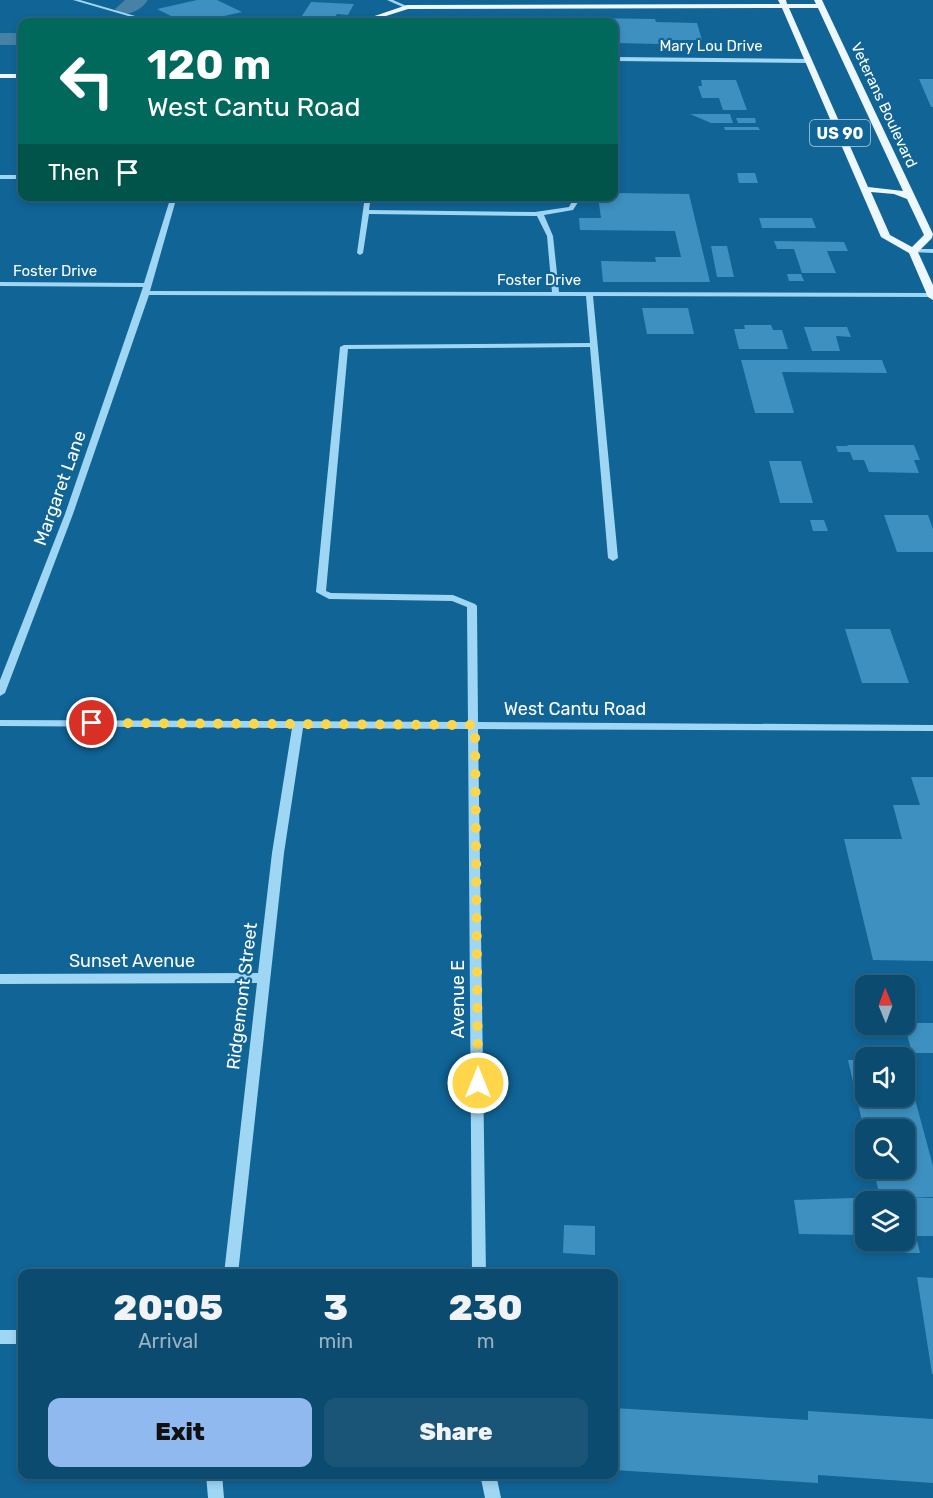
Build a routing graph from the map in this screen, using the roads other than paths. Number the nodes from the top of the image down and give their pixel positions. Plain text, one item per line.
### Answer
1 (75, 0) edge
2 (389, 0) edge
3 (783, 3) edge
4 (819, 3) edge
5 (407, 6) junction
6 (139, 18) edge
7 (372, 18) edge
8 (618, 59) edge
9 (808, 61) junction
10 (0, 76) edge
11 (18, 76) edge
12 (0, 177) edge
13 (18, 177) edge
14 (865, 189) junction
15 (910, 197) junction
16 (173, 201) edge
17 (367, 201) edge
18 (576, 201) edge
19 (366, 212) junction
20 (540, 214) junction
21 (914, 251) junction
22 (933, 251) edge
23 (360, 253) dead end
24 (0, 284) edge
25 (147, 289) junction
26 (556, 294) junction
27 (589, 294) junction
28 (933, 296) edge
29 (594, 345) junction
30 (613, 558) dead end
31 (0, 693) edge
32 (0, 723) edge
33 (298, 724) junction
34 (475, 725) junction
35 (933, 728) edge
36 (264, 978) junction
37 (0, 979) edge
38 (232, 1269) edge
39 (479, 1269) edge
40 (0, 1337) edge
41 (18, 1337) edge
42 (214, 1479) edge
43 (489, 1479) edge
44 (216, 1498) edge
45 (493, 1498) edge

1 - 6 street
2 - 5 street
3 - 4 main road
3 - 5 main road
3 - 9 main road, US 90
4 - 15 main road, Veterans Boulevard / US 90
5 - 7 main road
8 - 9 street, Mary Lou Drive
9 - 14 main road, US 90
10 - 11 main road
12 - 13 street
14 - 15 main road
14 - 21 main road, US 90
15 - 21 main road, Veterans Boulevard / US 90
16 - 25 street, Margaret Lane
17 - 19 street
18 - 20 street
19 - 20 street
19 - 23 street
20 - 26 street
21 - 22 street
21 - 28 main road
24 - 25 street, Foster Drive
25 - 26 street, Foster Drive
25 - 31 street, Margaret Lane
26 - 27 street, Foster Drive
27 - 28 street, Foster Drive
27 - 29 street
29 - 30 street
29 - 34 street, Avenue E
32 - 33 street, West Cantu Road
33 - 34 street, West Cantu Road
33 - 36 street, Ridgemont Street
34 - 35 street, West Cantu Road
34 - 39 street, Avenue E
36 - 37 street, Sunset Avenue
36 - 38 street, Ridgemont Street
40 - 41 street
42 - 44 street
43 - 45 street

